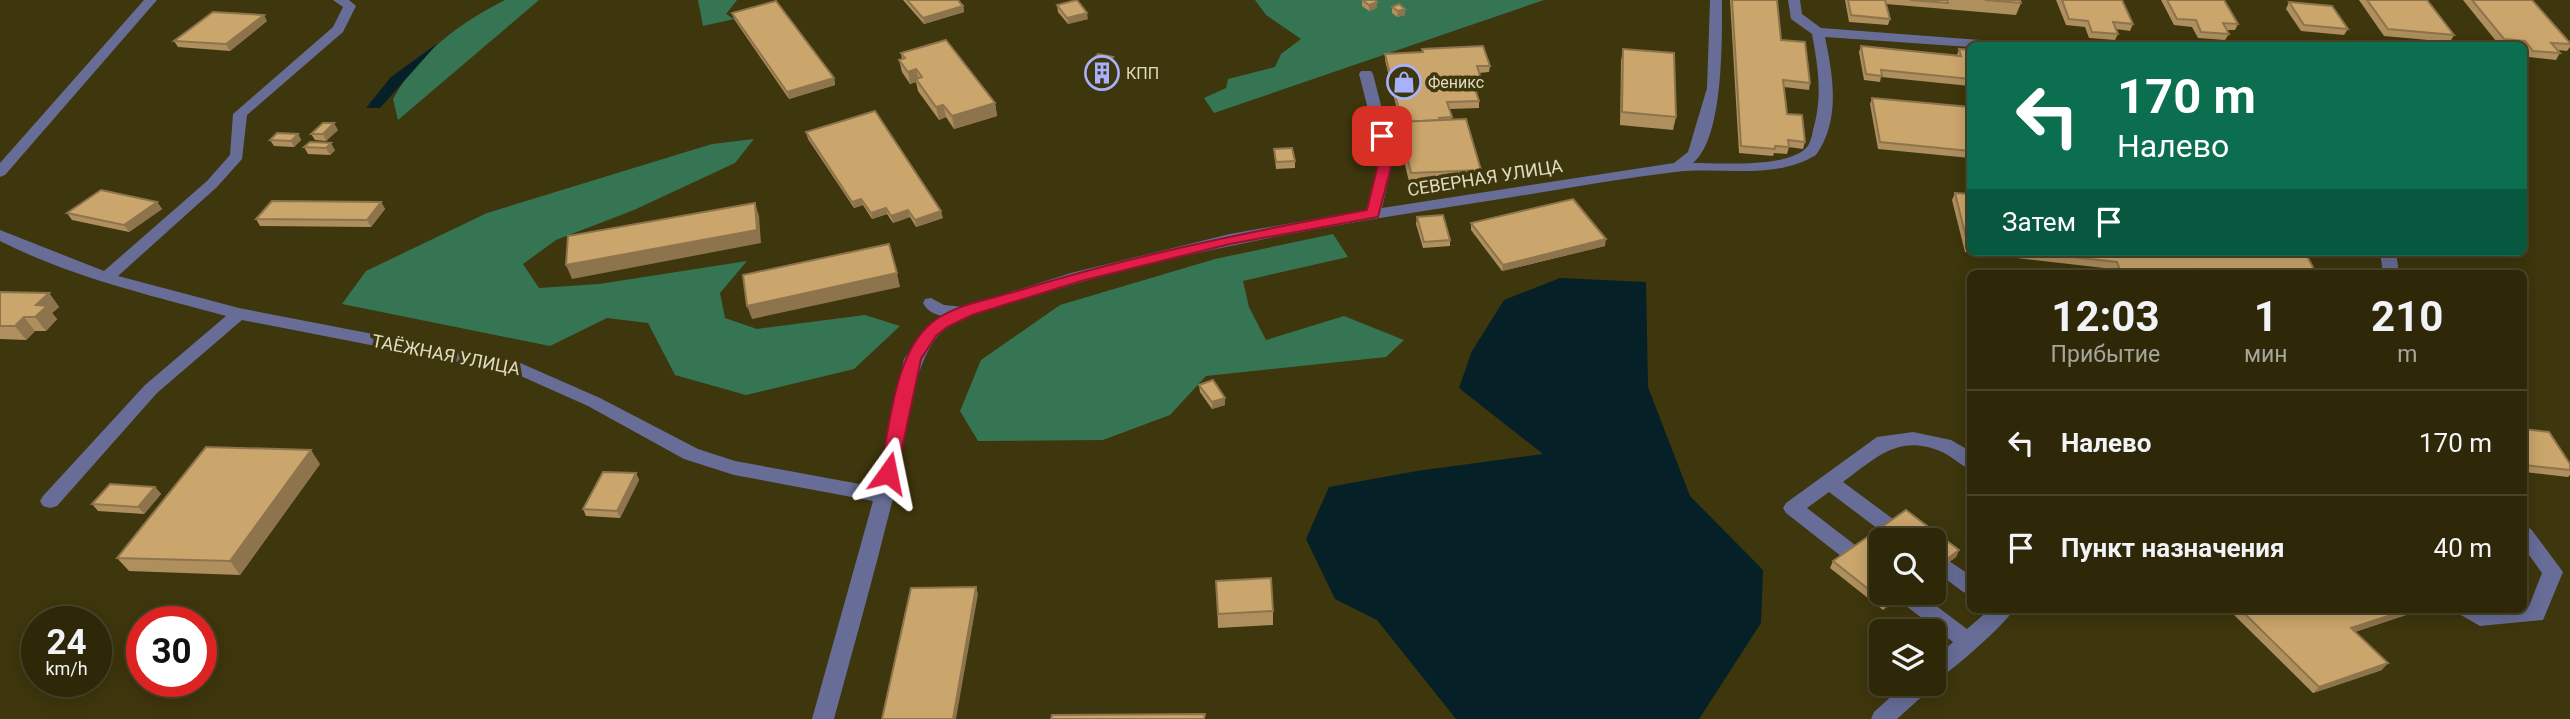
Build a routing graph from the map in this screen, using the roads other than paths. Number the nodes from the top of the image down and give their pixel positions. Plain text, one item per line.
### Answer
1 (151, 0) edge
2 (339, 0) edge
3 (1716, 0) edge
4 (1794, 0) edge
5 (1818, 32) junction
6 (1967, 43) edge
7 (1366, 74) dead end
8 (1679, 167) junction
9 (0, 172) edge
10 (1373, 214) junction
11 (0, 235) edge
12 (106, 278) junction
13 (931, 303) dead end
14 (966, 312) junction
15 (239, 314) junction
16 (1967, 458) edge
17 (1830, 482) junction
18 (884, 496) junction
19 (50, 501) dead end
20 (1892, 528) edge
21 (2527, 538) edge
22 (1869, 567) edge
23 (1946, 568) edge
24 (1967, 584) edge
25 (1920, 605) edge
26 (1998, 613) edge
27 (2473, 613) edge
28 (1968, 642) junction
29 (1946, 661) edge
30 (1907, 696) edge
31 (822, 719) edge
32 (1882, 719) edge

1 - 9 street
2 - 12 street
3 - 8 street
4 - 5 street
5 - 6 street
5 - 8 street, СЕВЕРНАЯ УЛИЦА
7 - 10 street
8 - 10 street, СЕВЕРНАЯ УЛИЦА
10 - 14 street, СЕВЕРНАЯ УЛИЦА
11 - 12 street, ТАЁЖНАЯ УЛИЦА
12 - 15 street, ТАЁЖНАЯ УЛИЦА
13 - 14 street
14 - 18 street, СЕВЕРНАЯ УЛИЦА
15 - 18 street, ТАЁЖНАЯ УЛИЦА
15 - 19 street
16 - 17 street
17 - 20 street
17 - 22 street
18 - 31 street, СЕВЕРНАЯ УЛИЦА
21 - 27 street
23 - 24 street
25 - 28 street
26 - 28 street
28 - 29 street
30 - 32 street

